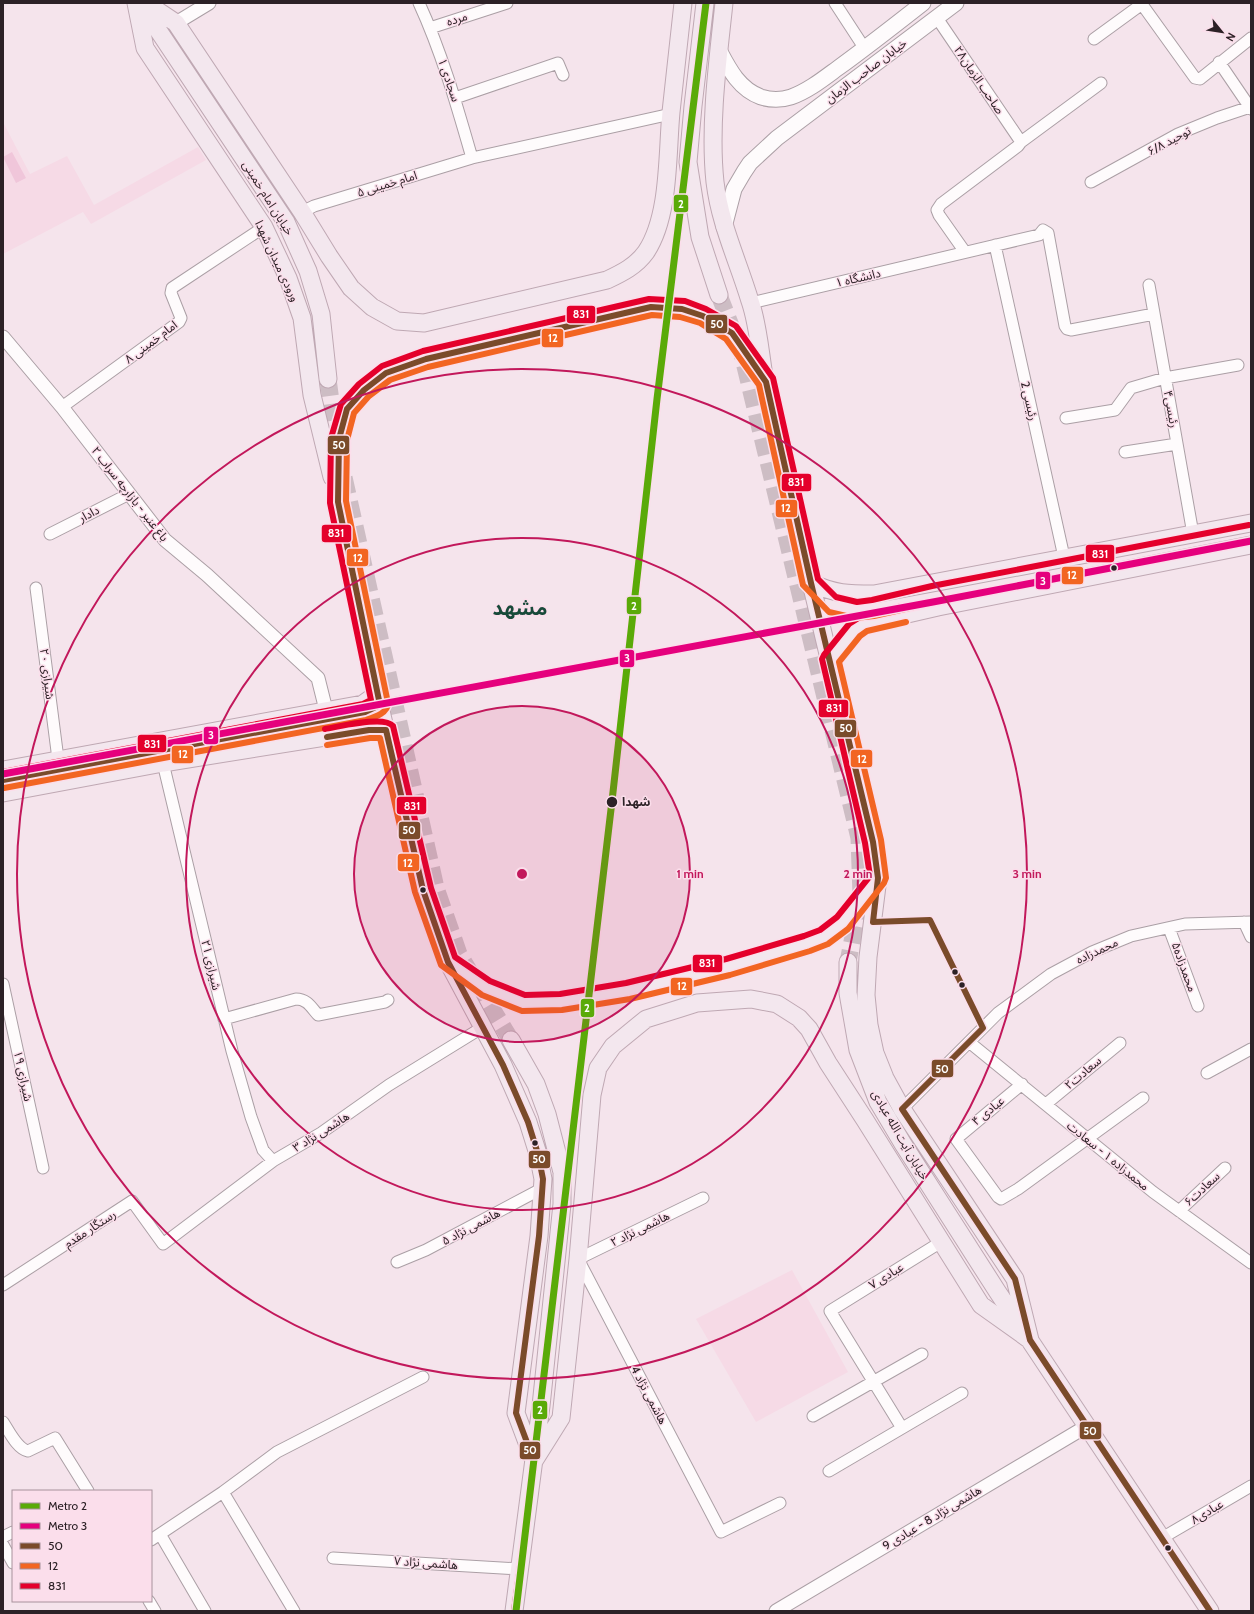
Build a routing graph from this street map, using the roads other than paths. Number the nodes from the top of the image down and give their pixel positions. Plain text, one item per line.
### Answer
1 (136, 3) edge
2 (140, 3) edge
3 (146, 3) edge
4 (209, 3) edge
5 (420, 3) edge
6 (507, 3) edge
7 (683, 3) edge
8 (705, 3) edge
9 (724, 3) edge
10 (835, 3) edge
11 (923, 3) edge
12 (956, 3) edge
13 (1141, 4) edge
14 (937, 18) junction
15 (176, 23) junction
16 (430, 28) junction
17 (1251, 38) edge
18 (1094, 39) dead end
19 (865, 49) junction
20 (719, 50) junction
21 (1219, 62) junction
22 (563, 75) dead end
23 (1101, 83) dead end
24 (455, 98) junction
25 (1250, 108) edge
26 (671, 114) junction
27 (1021, 142) junction
28 (472, 158) junction
29 (1091, 182) dead end
30 (302, 212) junction
31 (264, 227) junction
32 (724, 227) junction
33 (995, 245) junction
34 (965, 252) junction
35 (1149, 285) dead end
36 (718, 295) tunnel mouth
37 (751, 303) junction
38 (1154, 314) junction
39 (3, 337) edge
40 (1238, 365) dead end
41 (1165, 378) junction
42 (328, 379) tunnel mouth
43 (766, 382) junction
44 (62, 407) junction
45 (1066, 418) dead end
46 (1177, 444) junction
47 (1125, 452) dead end
48 (129, 494) junction
49 (338, 502) junction
50 (1251, 523) edge
51 (50, 534) dead end
52 (1193, 534) junction
53 (1251, 545) edge
54 (1064, 557) junction
55 (811, 583) junction
56 (36, 588) dead end
57 (830, 660) junction
58 (377, 694) junction
59 (326, 710) junction
60 (386, 730) junction
61 (58, 759) junction
62 (163, 763) junction
63 (3, 770) edge
64 (3, 793) edge
65 (878, 878) junction
66 (1248, 922) edge
67 (1169, 928) junction
68 (1251, 937) edge
69 (448, 962) junction
70 (848, 962) tunnel mouth
71 (3, 984) edge
72 (388, 1000) dead end
73 (1198, 1006) dead end
74 (224, 1019) junction
75 (483, 1027) junction
76 (511, 1040) tunnel mouth
77 (969, 1042) junction
78 (1120, 1043) dead end
79 (1251, 1050) edge
80 (1208, 1073) dead end
81 (1022, 1084) junction
82 (1143, 1098) dead end
83 (1046, 1104) junction
84 (902, 1109) junction
85 (1088, 1140) junction
86 (273, 1161) junction
87 (43, 1168) dead end
88 (1225, 1168) dead end
89 (543, 1188) junction
90 (703, 1198) dead end
91 (1179, 1211) junction
92 (941, 1242) junction
93 (163, 1244) joint
94 (578, 1259) junction
95 (397, 1262) dead end
96 (1251, 1263) edge
97 (3, 1285) edge
98 (1030, 1340) junction
99 (922, 1354) dead end
100 (423, 1377) dead end
101 (873, 1381) junction
102 (962, 1392) dead end
103 (813, 1416) dead end
104 (3, 1422) edge
105 (1087, 1426) junction
106 (902, 1428) junction
107 (534, 1461) junction
108 (829, 1471) dead end
109 (1251, 1486) edge
110 (87, 1490) edge
111 (223, 1492) junction
112 (780, 1503) dead end
113 (12, 1532) edge
114 (3, 1537) edge
115 (155, 1537) edge
116 (1162, 1538) junction
117 (3, 1545) edge
118 (333, 1558) dead end
119 (12, 1561) edge
120 (519, 1569) junction
121 (150, 1602) edge
122 (155, 1611) edge
123 (205, 1611) edge
124 (294, 1611) edge
125 (514, 1611) edge
126 (776, 1611) edge
127 (1210, 1611) edge

1 - 31 main road, ورودی میدان شهدا
2 - 42 main road, خیابان امام خمینی
3 - 15 main road
4 - 15 street
5 - 16 street, سجادی ۱
6 - 16 street, مرده
7 - 26 main road
8 - 36 main road
9 - 20 main road, خیابان آیت الله عبادی
10 - 19 street
11 - 19 main road
12 - 14 main road, خیابان صاحب الزمان
13 - 18 street
13 - 21 street
14 - 27 street, صاحب الزمان۲۸
14 - 32 main road, خیابان صاحب الزمان
15 - 30 main road
16 - 24 street, سجادی ۱
17 - 21 street
19 - 20 main road
20 - 32 main road, خیابان آیت الله عبادی
21 - 25 street
22 - 24 street
23 - 27 street
24 - 28 street, سجادی ۱
25 - 29 street, توحید ۶/۸
26 - 28 street, امام خمینی ۵
26 - 30 main road
27 - 34 street
28 - 30 street, امام خمینی ۵
31 - 44 street, امام خمینی ۸
31 - 49 main road, ورودی میدان شهدا
32 - 37 main road, خیابان آیت الله عبادی
33 - 34 street, دانشگاه ۱
33 - 38 street, دانشگاه ۱
33 - 54 street, رئیسی 2
34 - 37 street, دانشگاه ۱
35 - 38 street, رئیسی۴
37 - 43 main road, خیابان آیت الله عبادی
38 - 41 street, رئیسی۴
39 - 44 street, باغ عنبر - بازارچه سراب ۲
40 - 41 street
41 - 45 street
41 - 46 street, رئیسی۴
43 - 49 main road
43 - 55 main road, خیابان آیت الله عبادی
44 - 48 street, باغ عنبر - بازارچه سراب ۲
46 - 47 street
46 - 52 street, رئیسی۴
48 - 51 street, دادار
48 - 59 street, باغ عنبر - بازارچه سراب ۲
49 - 58 main road
50 - 52 main road
52 - 54 main road
53 - 57 main road
54 - 55 main road
55 - 57 main road, خیابان آیت الله عبادی
56 - 61 street, شیرازی ۲۰
57 - 65 main road, خیابان آیت الله عبادی
58 - 59 main road
58 - 60 main road
59 - 61 main road
60 - 62 main road
60 - 69 main road
61 - 63 main road
62 - 64 main road
62 - 74 street, شیرازی ۲۱
65 - 69 main road
65 - 84 main road, خیابان آیت الله عبادی
66 - 67 street, محمدزاده
66 - 68 street
67 - 73 street, محمدزاده۵
67 - 77 street, محمدزاده
69 - 75 main road
70 - 98 main road, خیابان آیت الله عبادی
71 - 87 street, شیرازی ۱۹
72 - 74 street
74 - 86 street, شیرازی ۲۱
75 - 86 street, هاشمی نژاد ۳
75 - 89 main road
76 - 107 main road
77 - 81 street, محمدزاده ۱ - سعادت
77 - 84 street, محمدزاده
78 - 83 street, سعادت۲
79 - 80 street
81 - 83 street, محمدزاده ۱ - سعادت
81 - 85 street, عبادی ۴
82 - 85 street
83 - 85 street, محمدزاده ۱ - سعادت
84 - 98 main road, خیابان آیت الله عبادی
85 - 91 street, محمدزاده ۱ - سعادت
86 - 93 street, هاشمی نژاد ۳
88 - 91 street, سعادت۶
89 - 95 street, هاشمی نژاد ۵
89 - 107 main road
90 - 94 street, هاشمی نژاد ۲
91 - 96 street, محمدزاده ۱ - سعادت
92 - 94 main road
92 - 98 main road
92 - 101 street, عبادی ۷
93 - 97 street, رستگار مقدم
94 - 107 main road
94 - 112 street, هاشمی نژاد 4
98 - 105 main road, خیابان آیت الله عبادی
99 - 101 street
100 - 111 street
101 - 103 street
101 - 106 street
102 - 106 street
104 - 110 street
105 - 116 main road, خیابان آیت الله عبادی
105 - 126 street, هاشمی نژاد 8 - عبادی 9
106 - 108 street
107 - 120 main road
109 - 116 street, عبادی۸
111 - 115 street
111 - 124 street
113 - 114 street
115 - 123 street
116 - 127 main road, خیابان آیت الله عبادی
117 - 119 street
118 - 120 street, هاشمی نژاد ۷
120 - 125 main road
121 - 122 street

